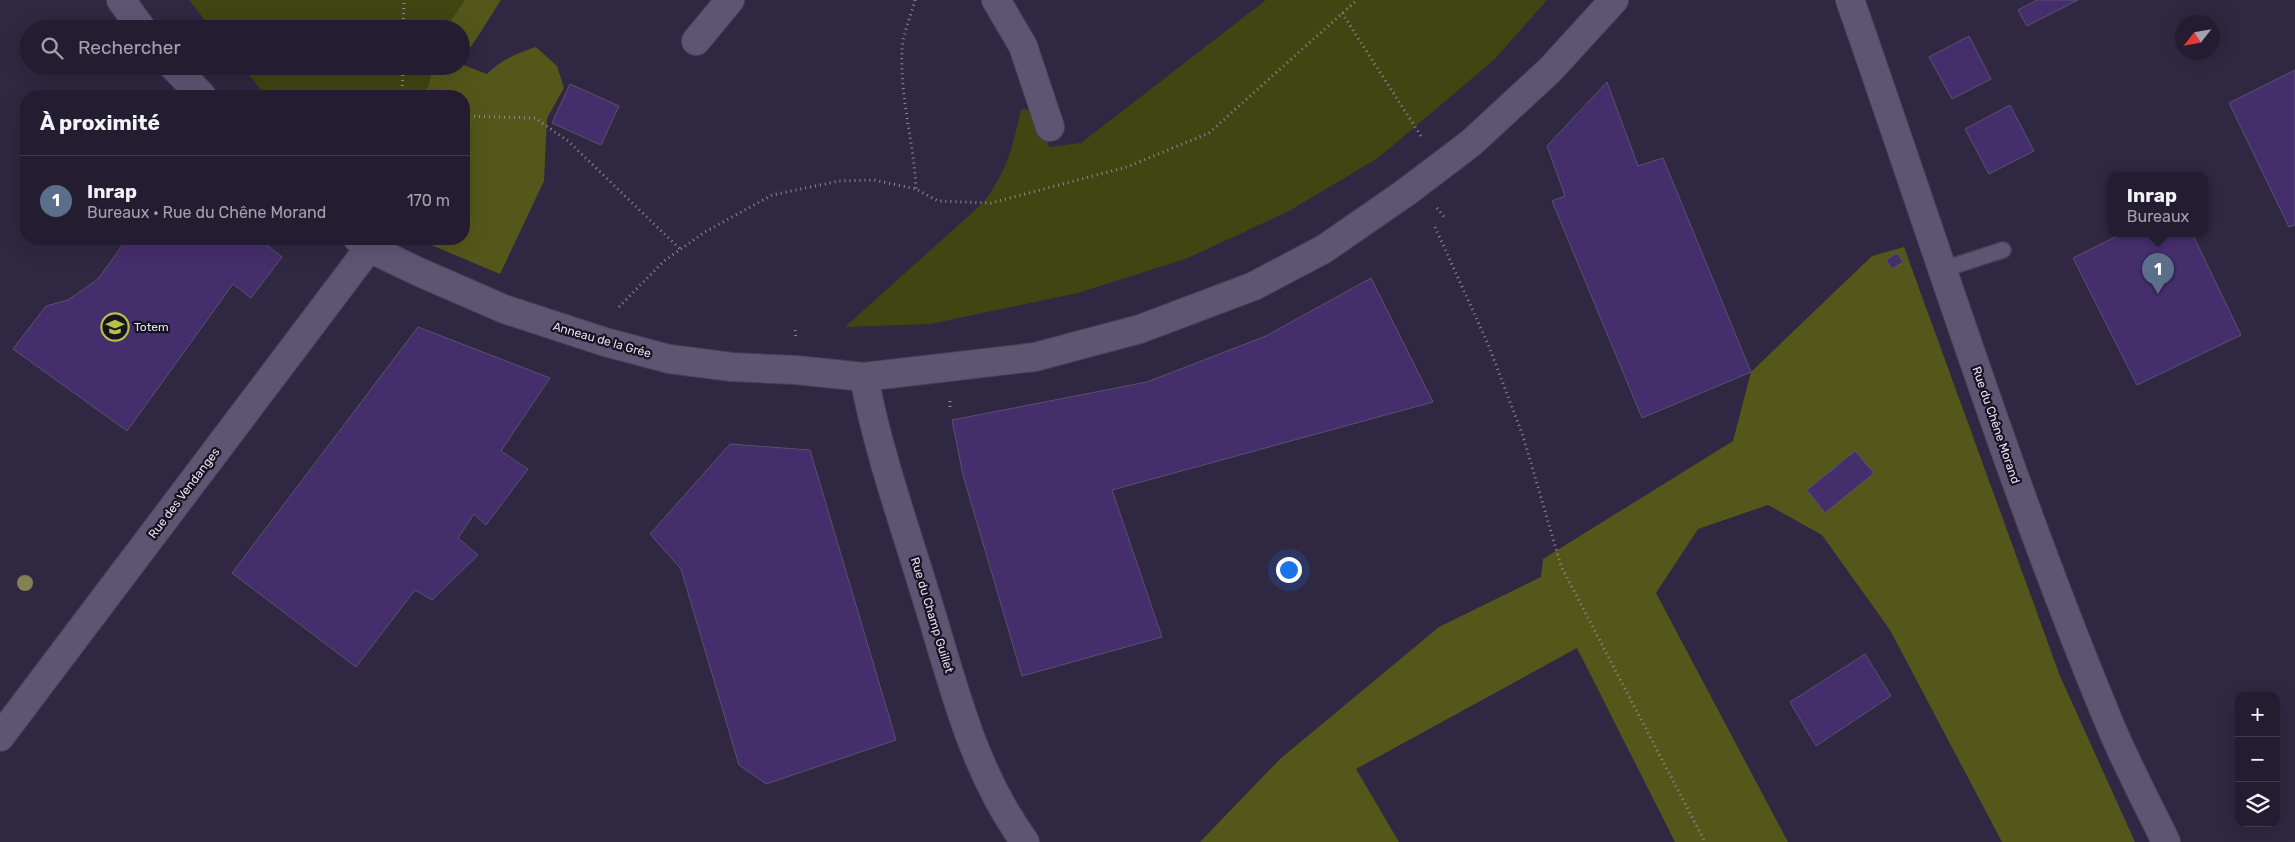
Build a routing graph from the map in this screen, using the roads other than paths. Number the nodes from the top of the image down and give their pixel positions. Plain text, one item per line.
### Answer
1 (121, 0) edge
2 (730, 0) edge
3 (996, 0) edge
4 (1614, 0) edge
5 (1850, 0) edge
6 (135, 20) edge
7 (696, 41) dead end
8 (182, 75) edge
9 (196, 90) edge
10 (1050, 127) dead end
11 (363, 245) edge
12 (368, 245) edge
13 (2003, 250) dead end
14 (1941, 270) junction
15 (864, 377) junction
16 (0, 737) edge
17 (1025, 842) edge
18 (2166, 842) edge

1 - 6 street
2 - 7 street
3 - 10 street
4 - 15 street, Anneau de la Grée
5 - 14 street, Rue du Chêne Morand
8 - 9 street
11 - 16 street, Rue des Vendanges
12 - 15 street, Anneau de la Grée
13 - 14 lane
14 - 18 street, Rue du Chêne Morand
15 - 17 street, Rue du Champ Guillet

